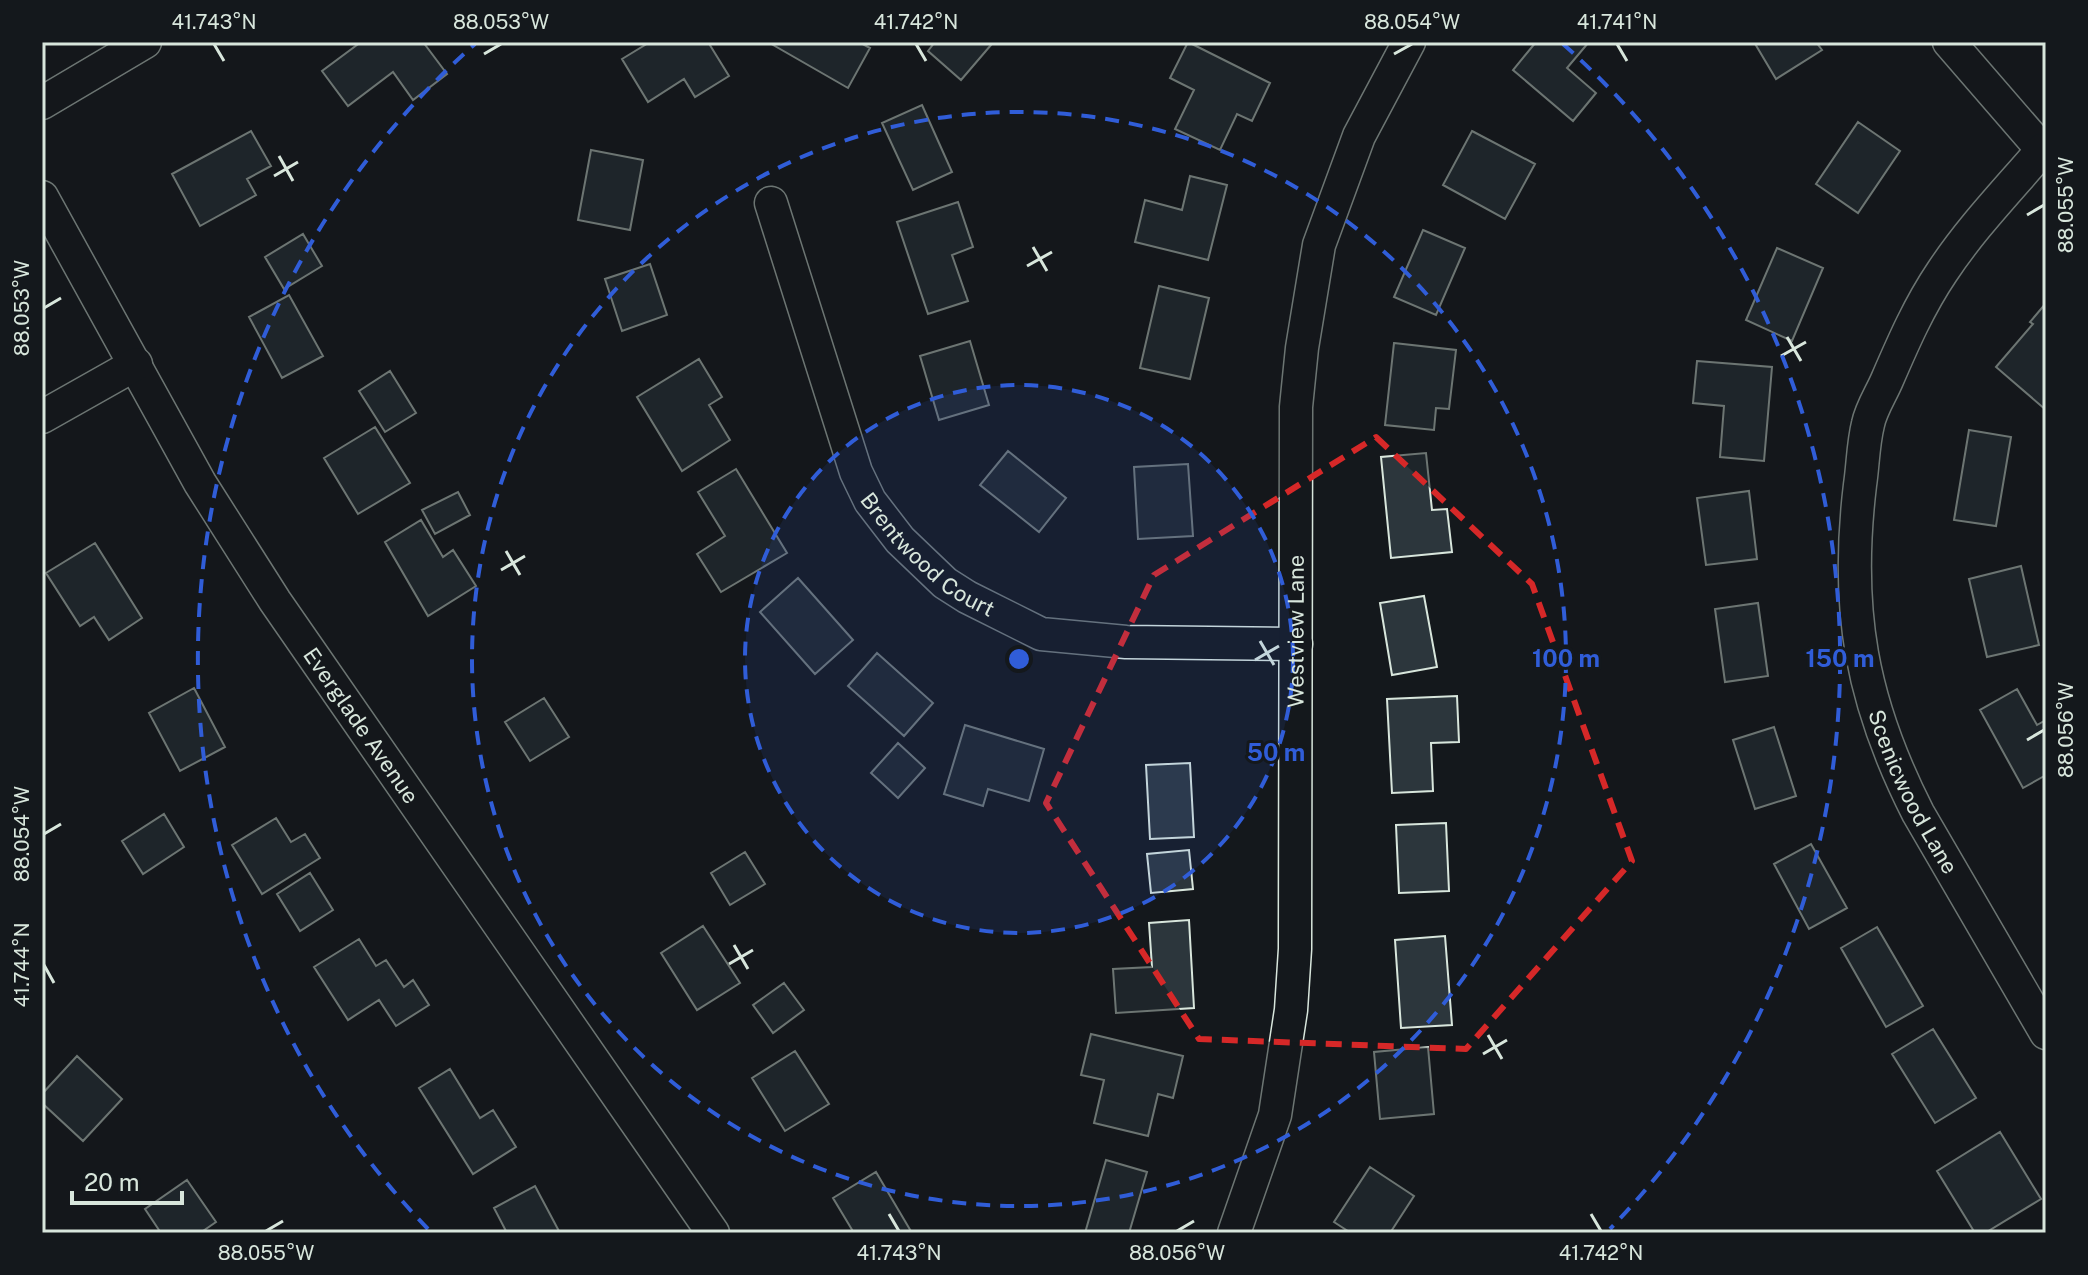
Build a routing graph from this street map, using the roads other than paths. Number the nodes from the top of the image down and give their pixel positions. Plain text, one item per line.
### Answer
1 (145, 42) edge
2 (1409, 42) edge
3 (1949, 42) edge
4 (42, 103) edge
5 (2044, 152) edge
6 (42, 197) edge
7 (771, 203) dead end
8 (136, 364) junction
9 (42, 417) edge
10 (1296, 644) junction
11 (2046, 1033) edge
12 (713, 1233) edge
13 (1234, 1233) edge

1 - 4 street
2 - 10 street, Westview Lane
3 - 5 street
5 - 11 street, Scenicwood Lane
6 - 8 street, Everglade Avenue
7 - 10 street, Brentwood Court
8 - 9 street
8 - 12 street, Everglade Avenue
10 - 13 street, Westview Lane

